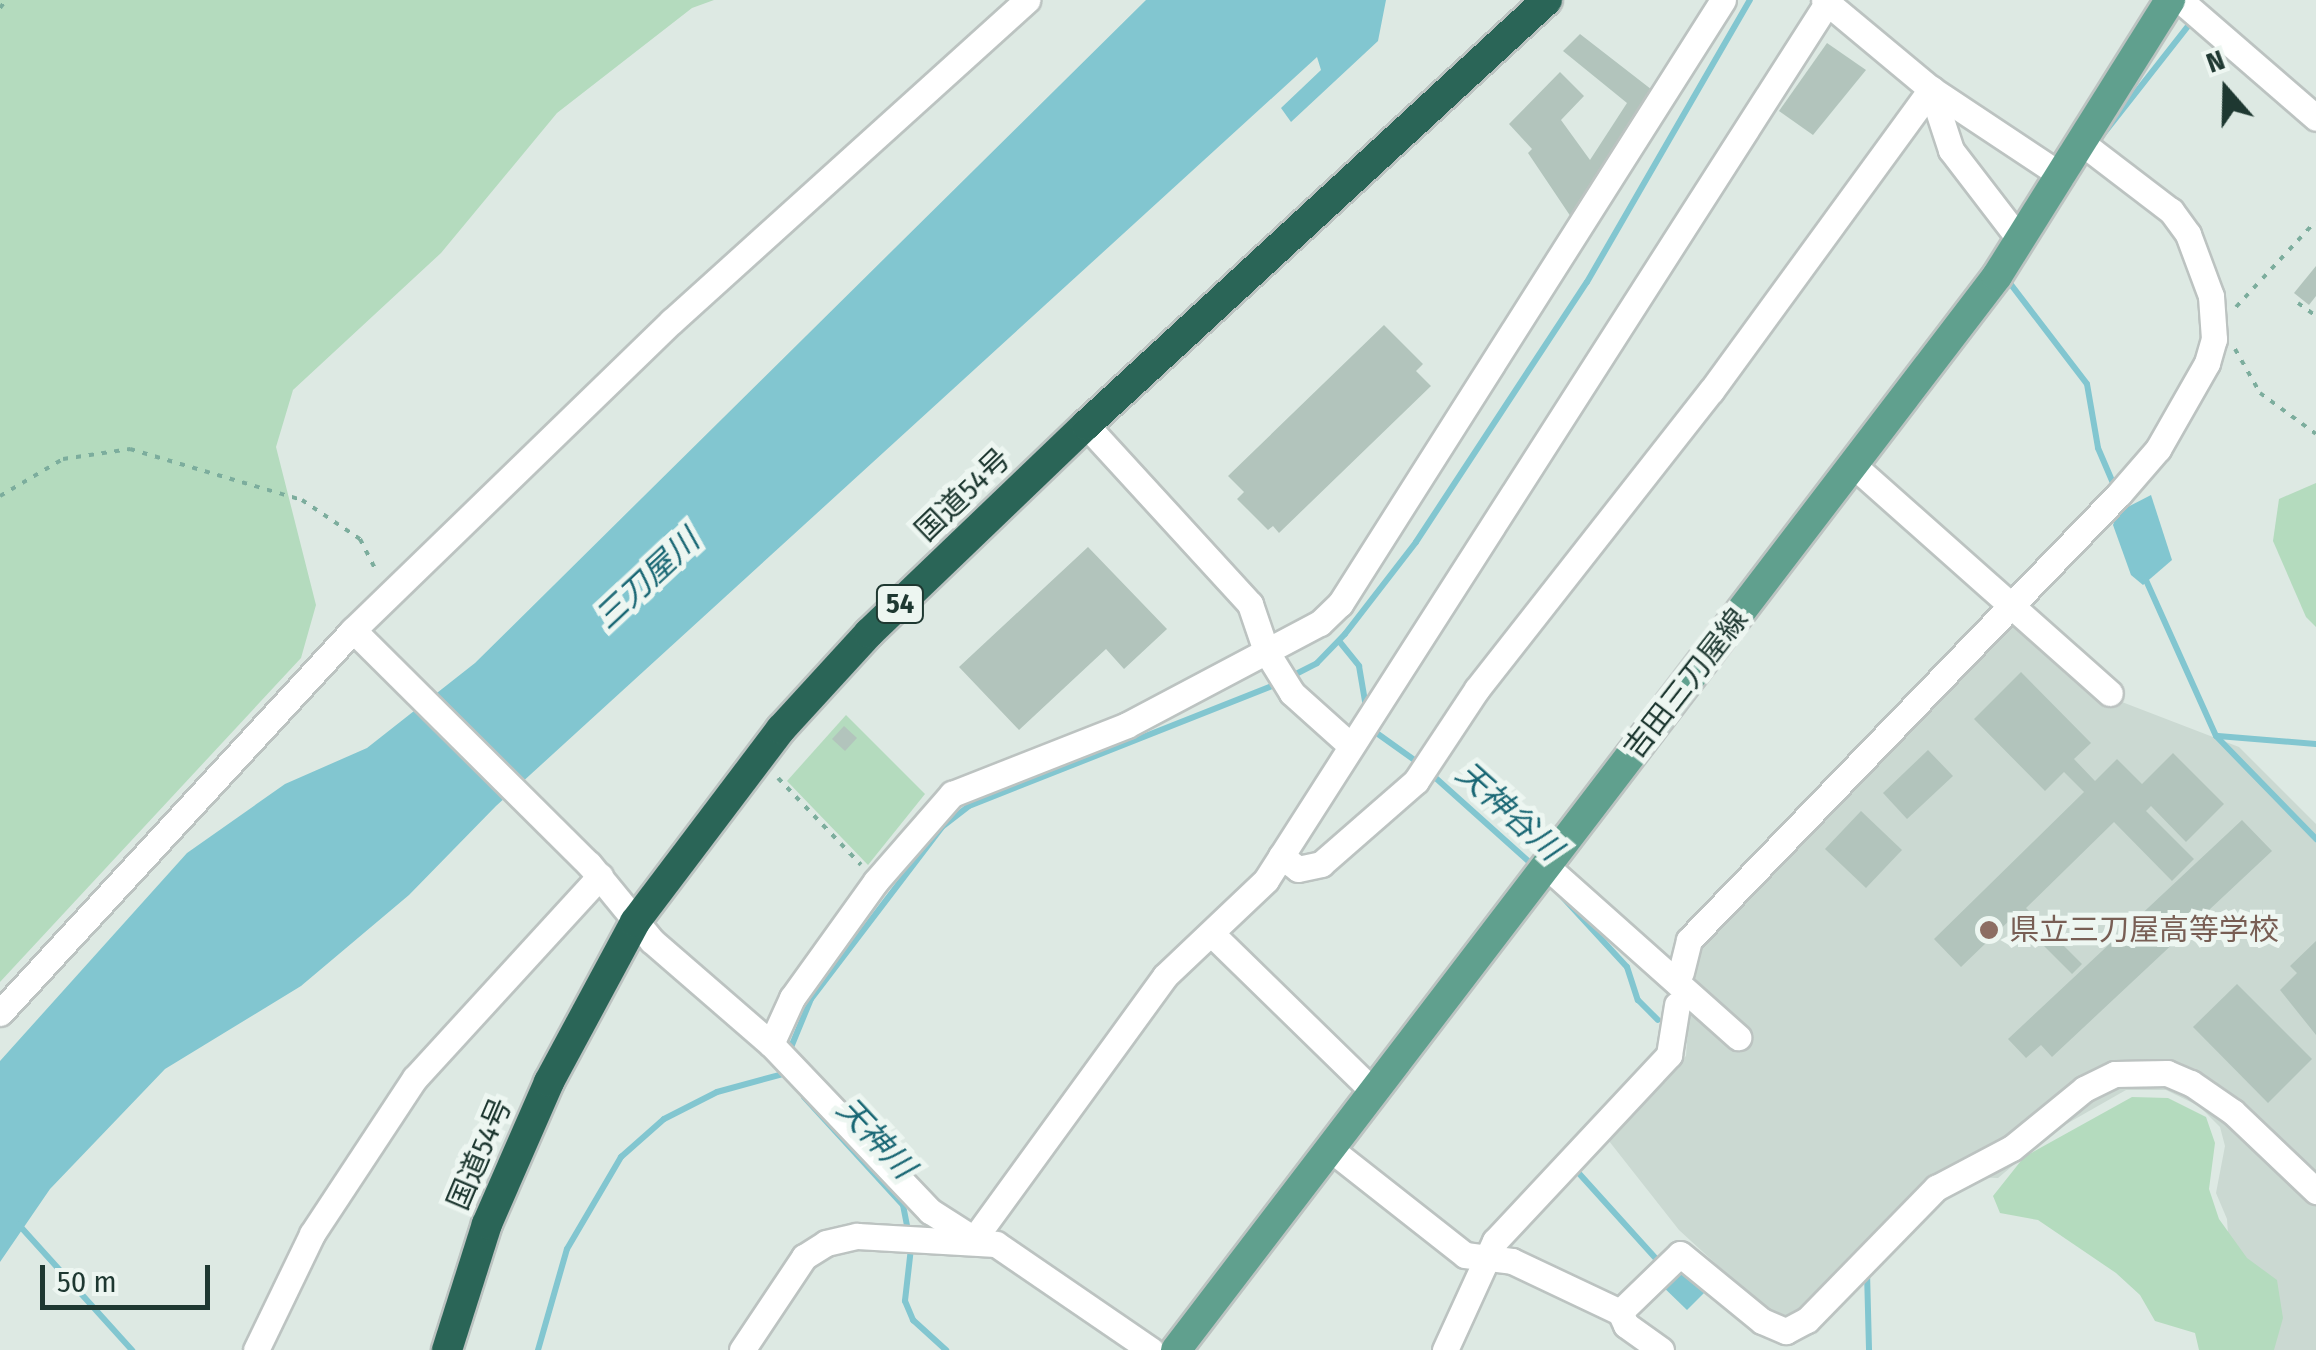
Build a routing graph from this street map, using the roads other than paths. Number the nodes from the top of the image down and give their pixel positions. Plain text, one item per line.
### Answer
1 (1027, 0) edge
2 (1546, 0) edge
3 (1723, 0) edge
4 (1827, 1) edge
5 (2184, 2) edge
6 (1931, 88) junction
7 (2316, 118) edge
8 (2082, 143) junction
9 (2062, 176) junction
10 (2020, 240) junction
11 (1086, 425) junction
12 (1854, 466) junction
13 (2012, 604) junction
14 (358, 634) junction
15 (1266, 651) junction
16 (2110, 693) dead end
17 (1351, 746) junction
18 (1281, 856) junction
19 (1545, 865) junction
20 (594, 870) junction
21 (636, 922) junction
22 (1213, 935) junction
23 (1681, 972) dead end
24 (1677, 1006) dead end
25 (0, 1013) edge
26 (1738, 1037) dead end
27 (771, 1044) junction
28 (1372, 1090) junction
29 (1329, 1148) junction
30 (2316, 1191) edge
31 (974, 1239) junction
32 (1487, 1257) junction
33 (1620, 1312) junction
34 (256, 1350) edge
35 (446, 1350) edge
36 (742, 1350) edge
37 (1150, 1350) edge
38 (1176, 1350) edge
39 (1445, 1350) edge
40 (1661, 1350) edge

1 - 14 street
2 - 11 highway, 国道54号 / 54
3 - 15 street
4 - 6 street
4 - 17 street
5 - 7 street
5 - 8 main road, 吉田三刀屋線
6 - 9 street
6 - 10 street
6 - 18 street
8 - 9 main road, 吉田三刀屋線
8 - 13 street
9 - 10 main road, 吉田三刀屋線
10 - 12 main road, 吉田三刀屋線
11 - 15 street
11 - 21 highway, 国道54号 / 54
12 - 13 street
12 - 19 main road, 吉田三刀屋線
13 - 16 street
13 - 23 street
14 - 20 street
14 - 25 street
15 - 17 street
15 - 27 street
17 - 18 street
18 - 22 street
19 - 26 street
19 - 28 main road, 吉田三刀屋線
20 - 21 street
20 - 34 street
21 - 27 street
21 - 35 highway, 国道54号 / 54
22 - 28 street
22 - 31 street
24 - 32 street
27 - 31 street
28 - 29 main road, 吉田三刀屋線
29 - 32 street
29 - 38 main road, 吉田三刀屋線
30 - 33 street
31 - 36 street
31 - 37 street
32 - 33 street
32 - 39 street
33 - 40 street

